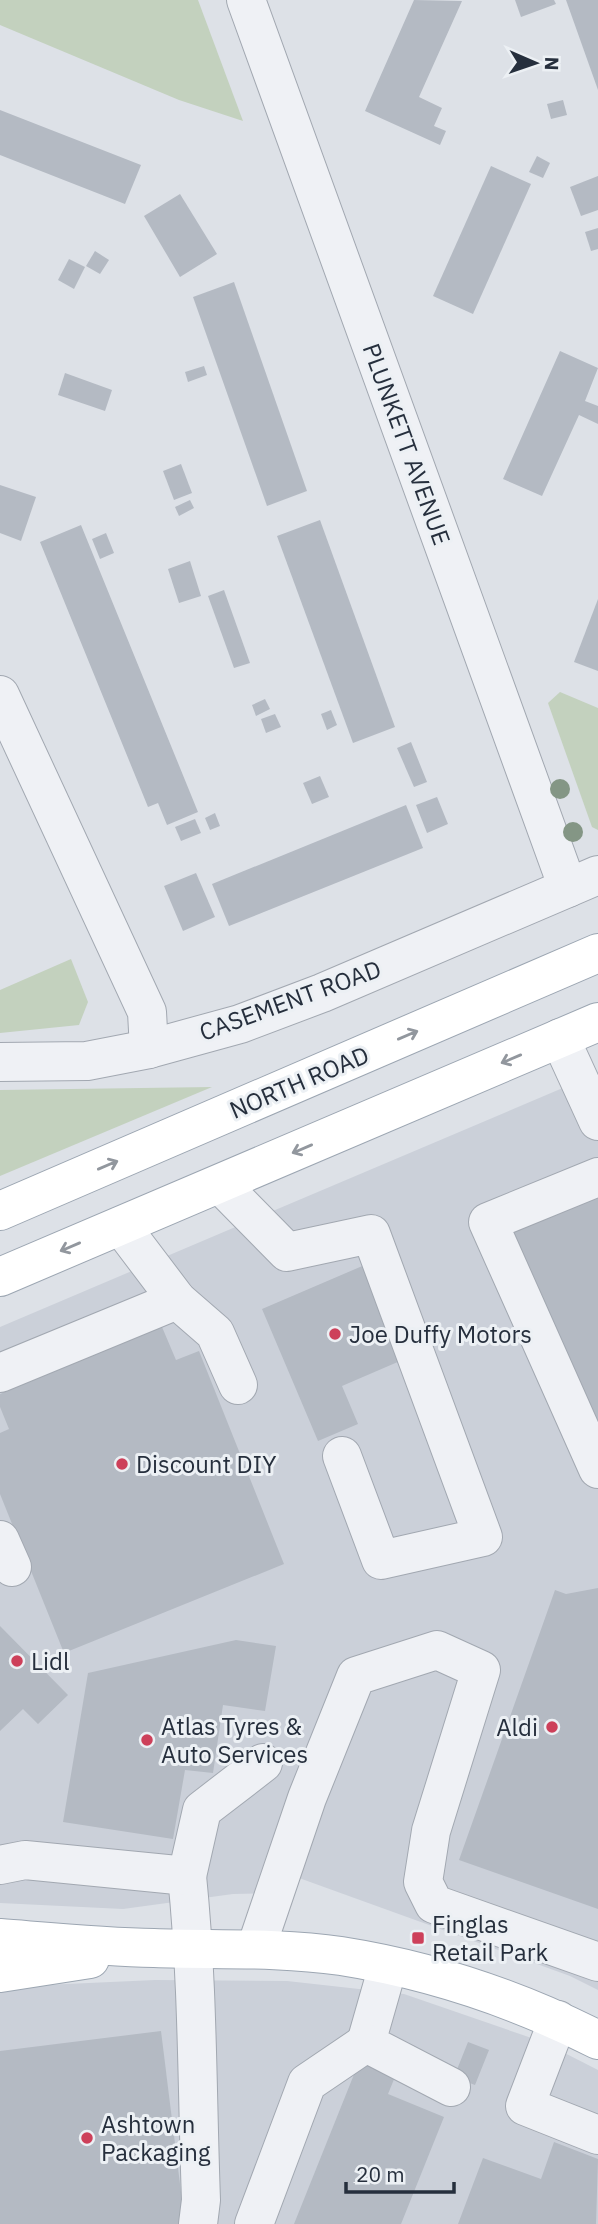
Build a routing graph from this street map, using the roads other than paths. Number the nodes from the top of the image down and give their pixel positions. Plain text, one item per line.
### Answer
1 (246, 0) edge
2 (0, 695) edge
3 (583, 881) edge
4 (598, 953) edge
5 (598, 1022) edge
6 (560, 1038) junction
7 (149, 1049) junction
8 (0, 1062) edge
9 (598, 1121) edge
10 (598, 1177) edge
11 (220, 1184) junction
12 (0, 1211) edge
13 (121, 1226) junction
14 (0, 1276) edge
15 (177, 1300) junction
16 (0, 1373) edge
17 (238, 1385) dead end
18 (342, 1456) dead end
19 (598, 1469) edge
20 (263, 1763) dead end
21 (0, 1866) edge
22 (187, 1876) junction
23 (0, 1938) edge
24 (154, 1948) junction
25 (194, 1948) junction
26 (256, 1948) junction
27 (598, 1962) edge
28 (388, 1966) junction
29 (0, 1973) edge
30 (558, 2020) junction
31 (598, 2040) edge
32 (366, 2042) junction
33 (451, 2087) dead end
34 (598, 2135) edge
35 (198, 2224) edge
36 (254, 2224) edge

1 - 3 street, PLUNKETT AVENUE
2 - 7 street
3 - 7 street, CASEMENT ROAD
12 -> 4 main road, NORTH ROAD
5 - 6 main road
6 - 9 street
6 -> 11 main road
7 - 8 street, CASEMENT ROAD
10 - 19 street
11 - 13 main road
11 - 18 street
13 -> 14 main road
13 - 15 street
15 - 16 street
15 - 17 street
20 - 22 street
21 - 22 street
22 - 25 street
23 - 24 main road
24 - 25 main road
24 - 29 main road
25 - 26 main road
25 - 35 street
26 - 27 street
26 - 28 main road
28 - 30 main road
28 - 32 street
30 - 31 main road
30 - 34 street
32 - 33 street
32 - 36 street

